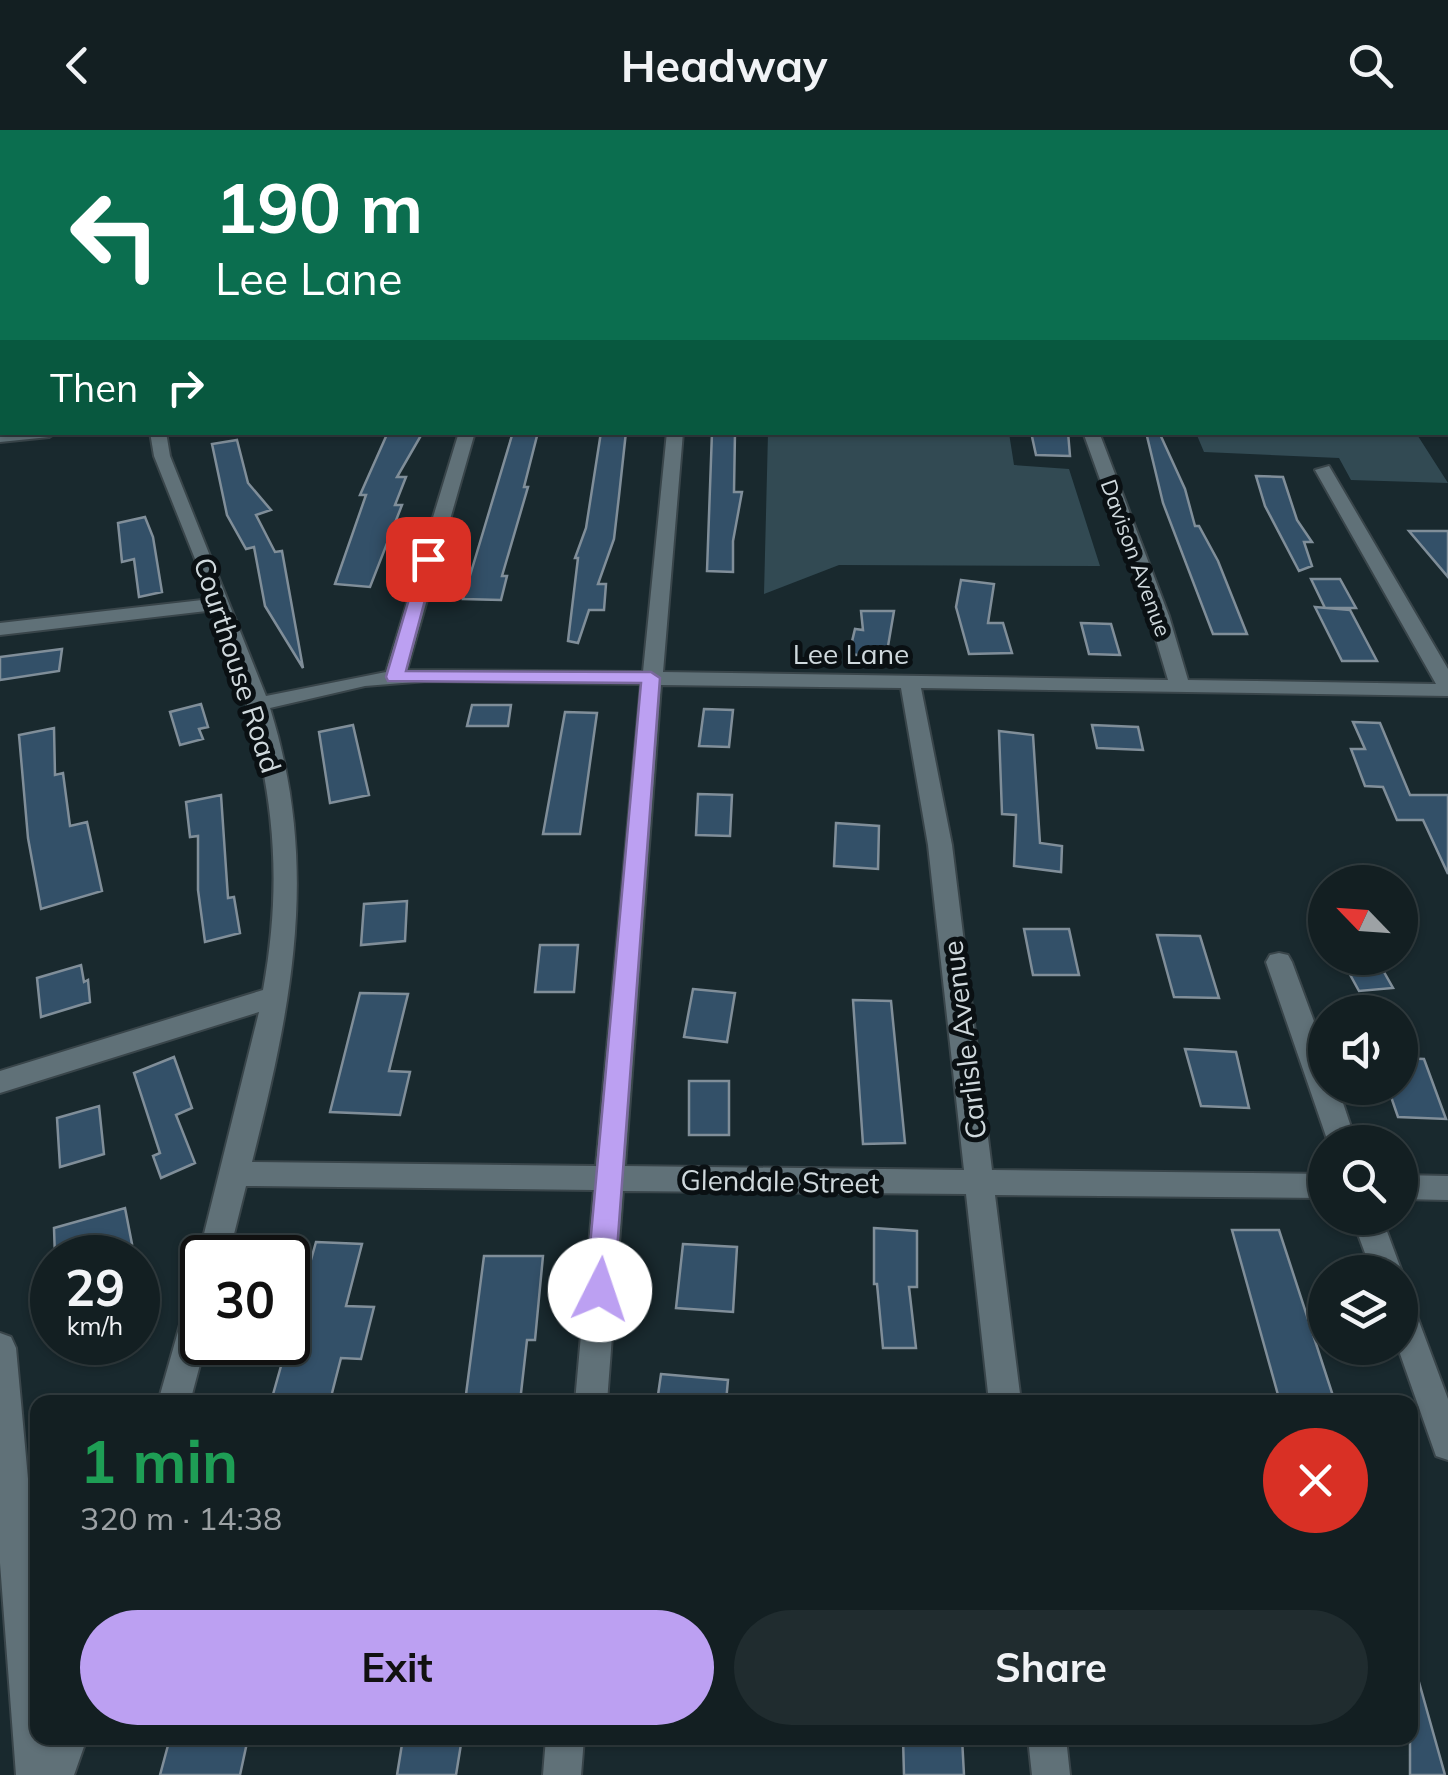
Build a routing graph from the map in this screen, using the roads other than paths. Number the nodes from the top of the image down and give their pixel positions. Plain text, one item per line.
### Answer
1 (158, 435) edge
2 (466, 435) edge
3 (676, 435) edge
4 (1092, 435) edge
5 (1322, 470) dead end
6 (221, 604) junction
7 (0, 629) edge
8 (395, 677) junction
9 (651, 678) junction
10 (909, 680) junction
11 (1179, 684) junction
12 (1448, 688) edge
13 (256, 705) junction
14 (1279, 962) dead end
15 (274, 997) junction
16 (1308, 1041) edge
17 (0, 1082) edge
18 (235, 1174) junction
19 (609, 1178) junction
20 (981, 1183) junction
21 (1308, 1186) edge
22 (1418, 1187) edge
23 (1448, 1188) edge
24 (220, 1235) edge
25 (0, 1348) edge
26 (1418, 1360) edge
27 (184, 1365) edge
28 (176, 1395) edge
29 (593, 1395) edge
30 (1004, 1395) edge
31 (1448, 1444) edge
32 (30, 1714) edge
33 (33, 1745) edge
34 (66, 1745) edge
35 (564, 1745) edge
36 (1047, 1745) edge
37 (35, 1775) edge
38 (55, 1775) edge
39 (562, 1775) edge
40 (1051, 1775) edge

1 - 6 street, Courthouse Road
2 - 8 street
3 - 9 street
4 - 11 street, Davison Avenue
5 - 12 street
6 - 7 street
6 - 13 street, Courthouse Road
8 - 9 street, Lee Lane
8 - 13 street, Lee Lane
9 - 10 street, Lee Lane
9 - 19 street
10 - 11 street, Lee Lane
10 - 20 street, Carlisle Avenue
11 - 12 street, Lee Lane
13 - 15 street, Courthouse Road
14 - 16 street
15 - 17 street
15 - 18 street, Courthouse Road
18 - 19 street, Glendale Street
18 - 24 street, Courthouse Road
19 - 20 street, Glendale Street
19 - 29 street
20 - 21 street, Glendale Street
20 - 30 street, Carlisle Avenue
22 - 23 street
25 - 32 street
26 - 31 street
27 - 28 street
33 - 37 street
34 - 38 street
35 - 39 street
36 - 40 street

